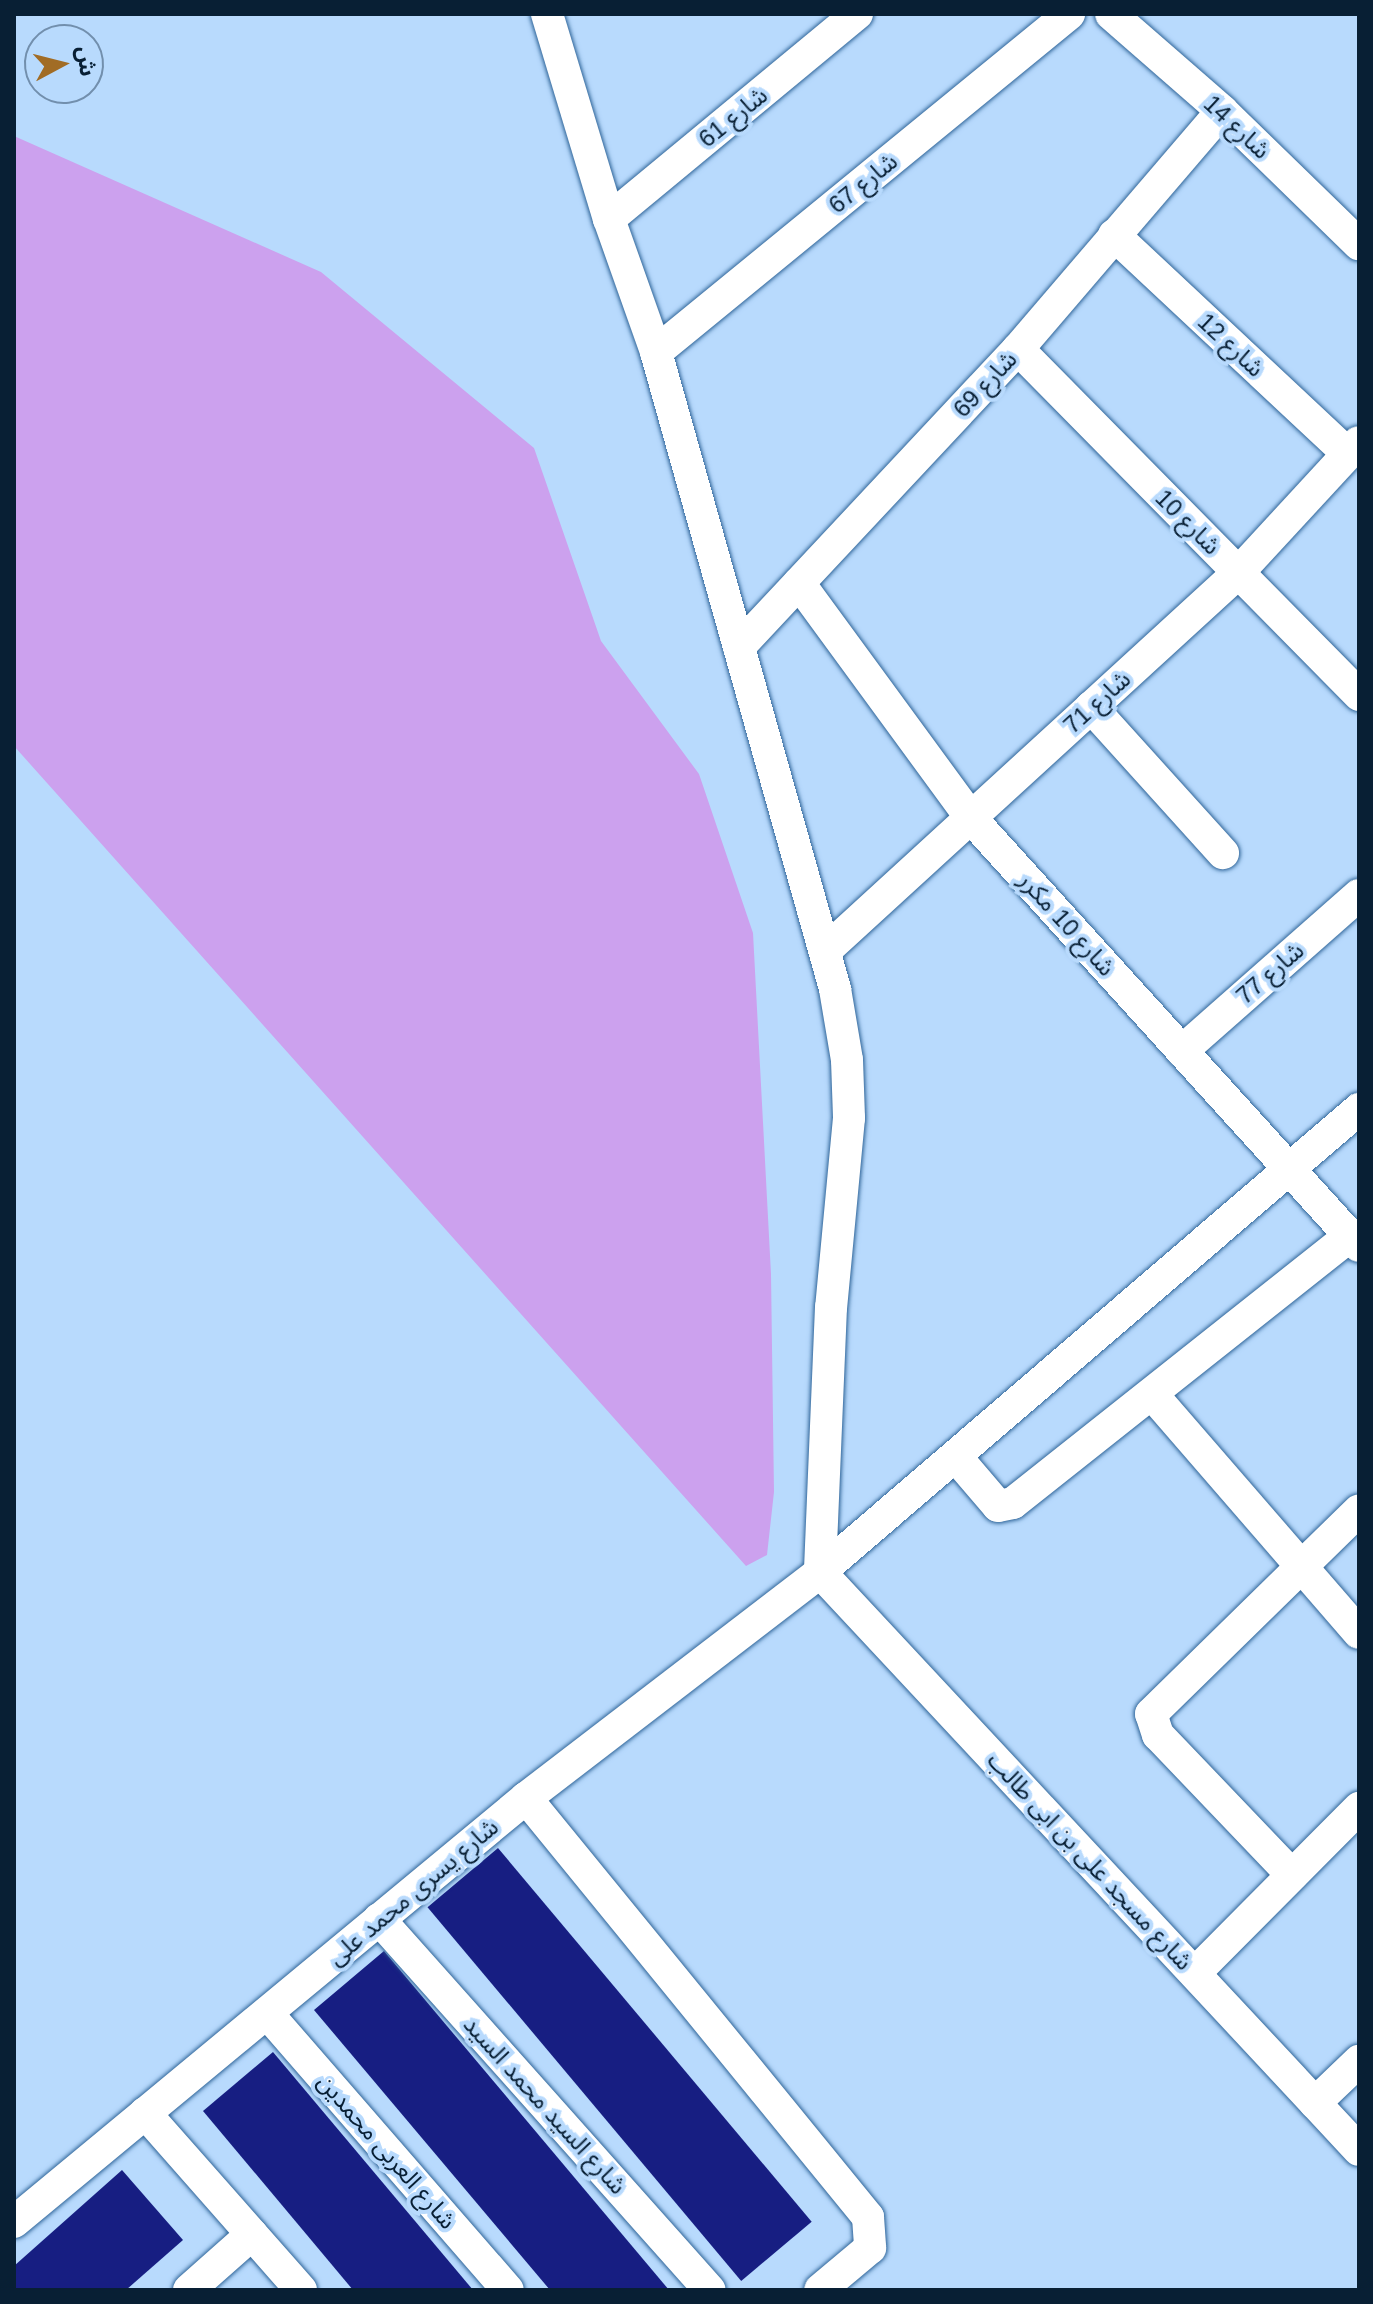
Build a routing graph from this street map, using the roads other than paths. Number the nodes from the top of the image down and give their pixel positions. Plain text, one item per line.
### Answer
1 (547, 14) edge
2 (857, 14) edge
3 (1069, 14) edge
4 (1117, 16) edge
5 (1222, 111) junction
6 (609, 219) junction
7 (1114, 235) junction
8 (1359, 244) edge
9 (1018, 349) junction
10 (656, 352) junction
11 (1354, 448) edge
12 (1238, 573) junction
13 (799, 583) junction
14 (739, 647) junction
15 (1359, 695) edge
16 (1091, 707) junction
17 (970, 817) junction
18 (1223, 853) dead end
19 (1359, 895) edge
20 (825, 951) junction
21 (1182, 1051) junction
22 (1359, 1109) edge
23 (1288, 1168) junction
24 (1354, 1241) edge
25 (1152, 1394) junction
26 (957, 1458) junction
27 (1359, 1510) edge
28 (1301, 1568) junction
29 (820, 1572) junction
30 (1359, 1633) edge
31 (526, 1798) junction
32 (1359, 1808) edge
33 (1292, 1875) junction
34 (379, 1919) junction
35 (1195, 1973) junction
36 (267, 2013) junction
37 (1359, 2061) edge
38 (1315, 2103) junction
39 (145, 2113) junction
40 (1359, 2150) edge
41 (14, 2222) edge
42 (252, 2234) junction
43 (189, 2290) edge
44 (301, 2290) edge
45 (508, 2290) edge
46 (710, 2290) edge
47 (820, 2290) edge

1 - 6 street
2 - 6 street, شارع 61
3 - 10 street, شارع 67
4 - 5 street, شارع 14
5 - 7 street, شارع 69
5 - 8 street, شارع 14
6 - 10 street
7 - 9 street, شارع 69
7 - 11 street, شارع 12
9 - 12 street, شارع 10
9 - 13 street, شارع 69
10 - 14 street
11 - 12 street, شارع 71
12 - 15 street, شارع 10
12 - 16 street, شارع 71
13 - 14 street, شارع 69
13 - 17 street, شارع 10 مكرر
14 - 20 street
16 - 17 street, شارع 71
16 - 18 street
17 - 20 street, شارع 71
17 - 21 street, شارع 10 مكرر
19 - 21 street, شارع 77
20 - 29 street
21 - 23 street, شارع 10 مكرر
22 - 23 street, شارع يسرى محمد على
23 - 24 street, شارع 10 مكرر
23 - 26 street, شارع يسرى محمد على
24 - 25 street
25 - 26 street
25 - 28 street
26 - 29 street, شارع يسرى محمد على
27 - 28 street
28 - 30 street
28 - 33 street
29 - 31 street, شارع يسرى محمد على
29 - 35 street, شارع مسجد على بن ابى طالب
31 - 34 street, شارع يسرى محمد على
31 - 47 street
32 - 33 street
33 - 35 street
34 - 36 street, شارع يسرى محمد على
34 - 46 street, شارع السيد محمد السيد
35 - 38 street, شارع مسجد على بن ابى طالب
36 - 39 street, شارع يسرى محمد على
36 - 45 street, شارع العربى محمدين
37 - 38 street
38 - 40 street, شارع مسجد على بن ابى طالب
39 - 41 street, شارع يسرى محمد على
39 - 42 street
42 - 43 street
42 - 44 street

